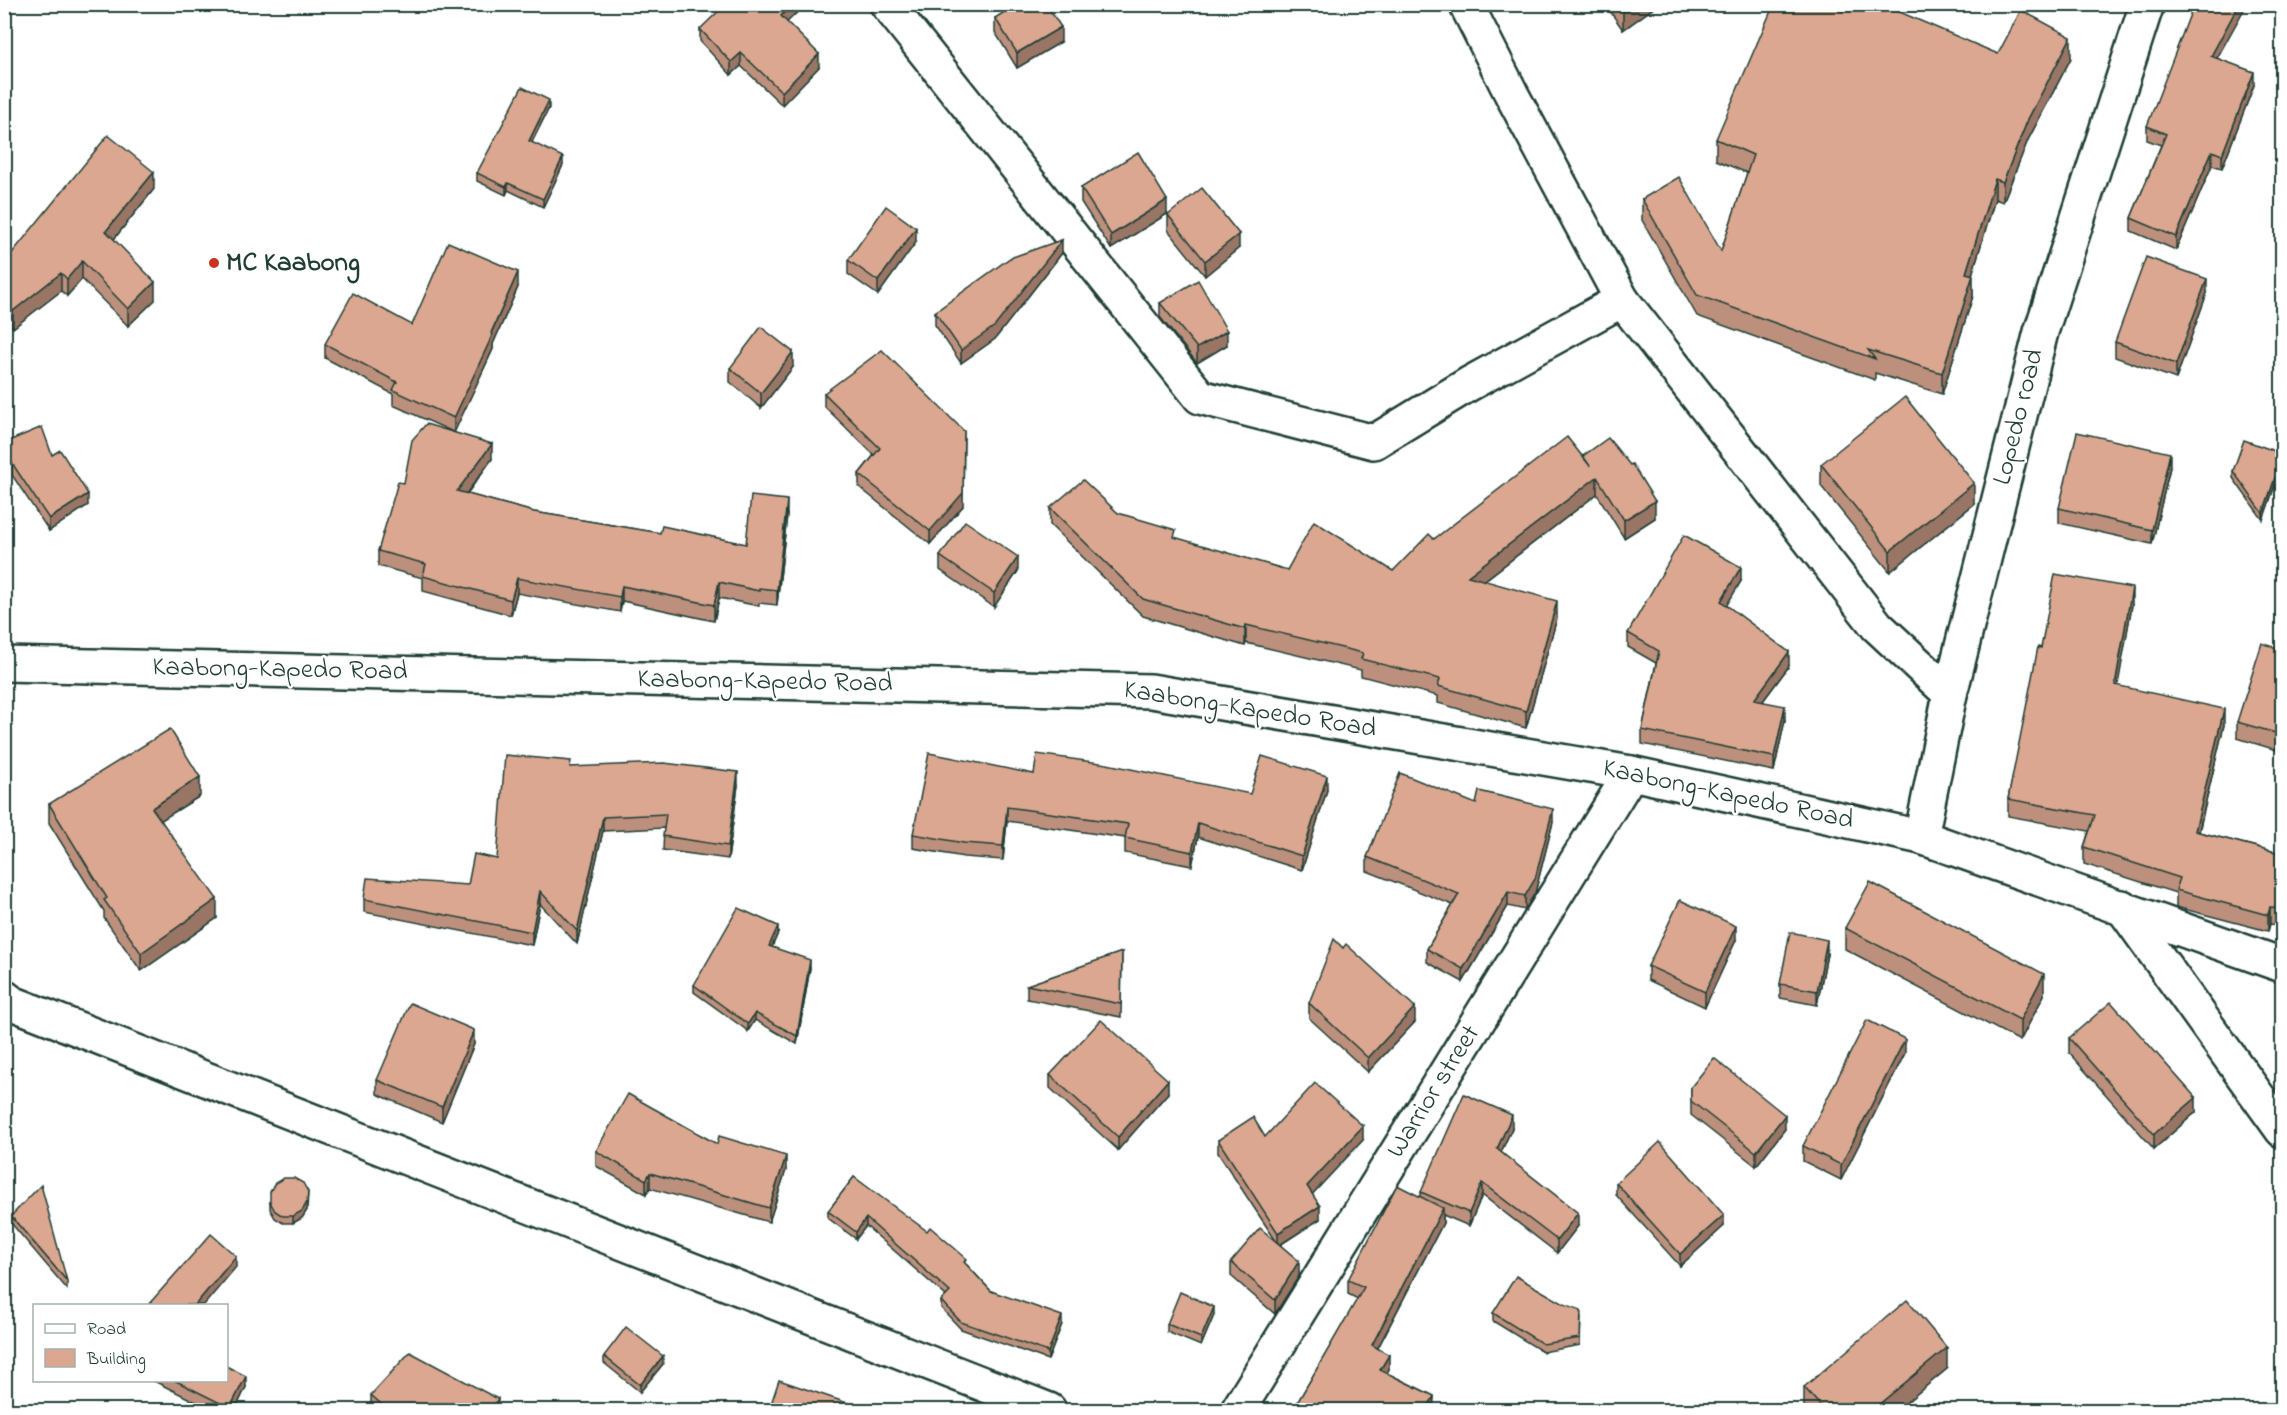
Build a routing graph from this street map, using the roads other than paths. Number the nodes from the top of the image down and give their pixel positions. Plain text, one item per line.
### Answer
1 (887, 4) edge
2 (1466, 4) edge
3 (2146, 4) edge
4 (1622, 300) junction
5 (4, 664) edge
6 (1950, 694) junction
7 (1631, 773) junction
8 (1921, 837) junction
9 (2122, 907) junction
10 (2283, 965) edge
11 (4, 997) edge
12 (2283, 1130) edge
13 (1049, 1410) edge
14 (1238, 1410) edge

1 - 4 street
2 - 4 street
3 - 6 street, Lopedo road
4 - 6 street
5 - 7 street, Kaabong-Kapedo Road
6 - 8 street, Lopedo road
7 - 8 street, Kaabong-Kapedo Road
7 - 14 street, Warrior street
8 - 9 street, Kaabong-Kapedo Road
9 - 10 street, Kaabong-Kapedo Road
9 - 12 street
11 - 13 street

